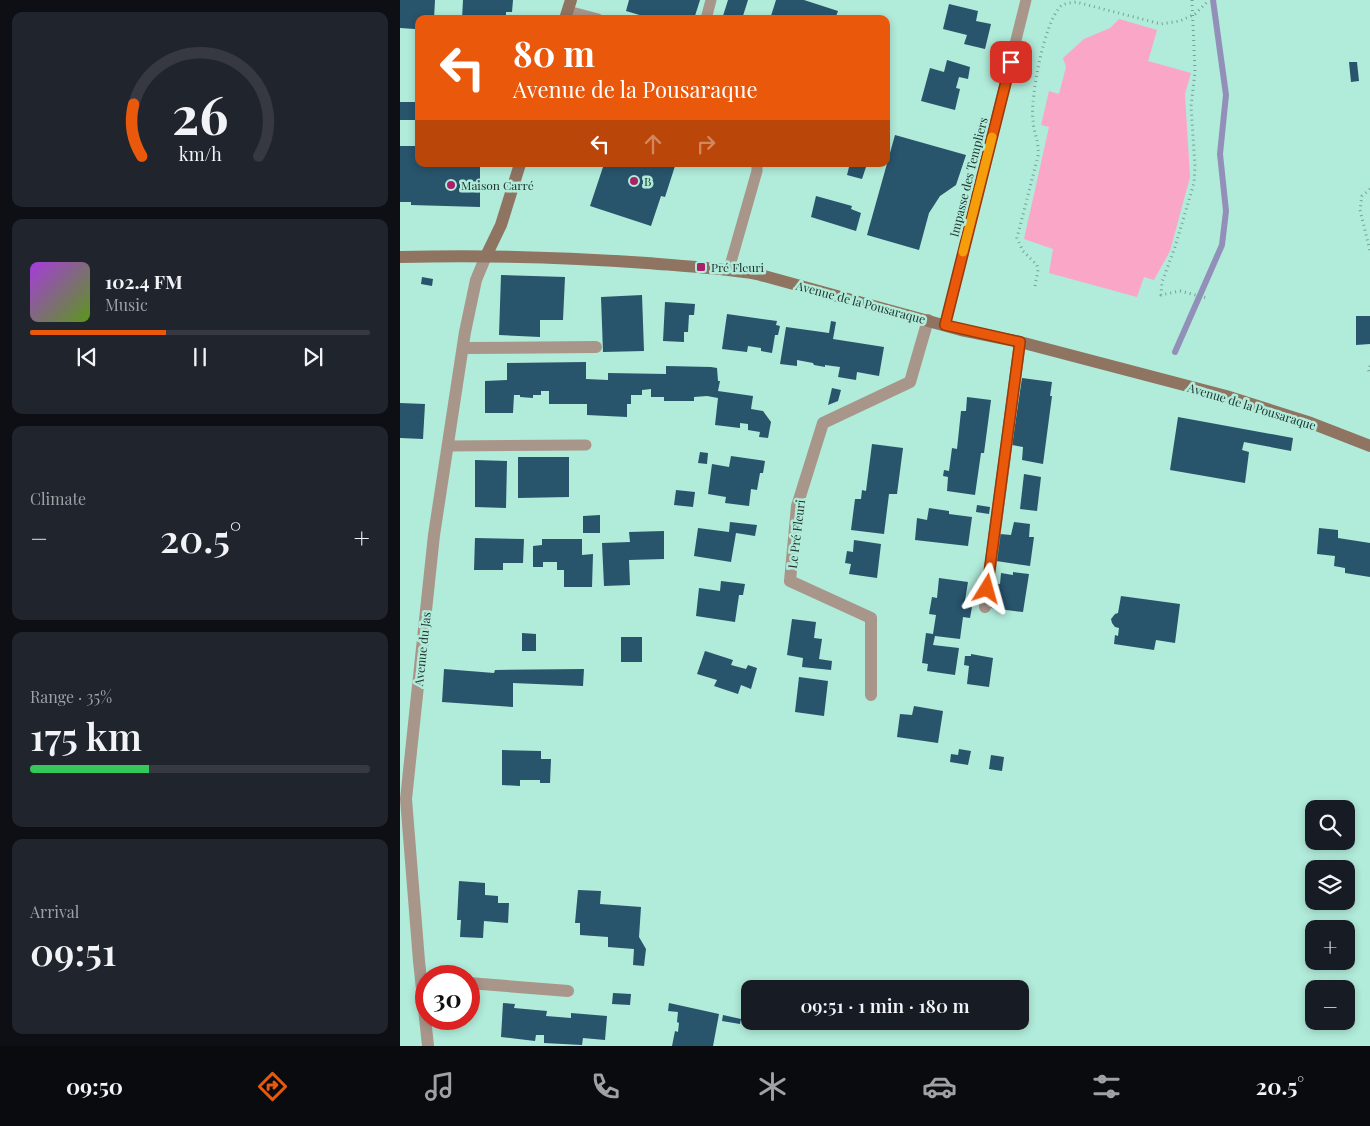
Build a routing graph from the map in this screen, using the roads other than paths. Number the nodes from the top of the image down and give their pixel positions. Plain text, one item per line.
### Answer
1 (711, 0) edge
2 (1026, 3) edge
3 (568, 10) edge
4 (585, 15) edge
5 (707, 15) edge
6 (519, 167) edge
7 (757, 167) edge
8 (486, 256) junction
9 (400, 257) edge
10 (729, 269) junction
11 (928, 320) junction
12 (945, 325) junction
13 (1020, 342) junction
14 (596, 347) dead end
15 (463, 348) junction
16 (586, 445) dead end
17 (448, 446) junction
18 (1370, 446) edge
19 (985, 608) dead end
20 (871, 695) dead end
21 (423, 965) edge
22 (480, 984) edge
23 (568, 991) dead end
24 (427, 1030) edge
25 (428, 1046) edge

1 - 5 lane
2 - 12 lane, Impasse des Templiers
3 - 4 lane
6 - 8 street
7 - 10 lane
8 - 9 street, Avenue de la Pousaraque
8 - 10 street, Avenue de la Pousaraque
8 - 15 street, Avenue du Jas
10 - 11 street, Avenue de la Pousaraque
11 - 12 street, Avenue de la Pousaraque
11 - 20 street, Le Pré Fleuri
12 - 13 street, Avenue de la Pousaraque
13 - 18 street, Avenue de la Pousaraque
13 - 19 street
14 - 15 street
15 - 17 street, Avenue du Jas
16 - 17 lane
17 - 21 street, Avenue du Jas
22 - 23 street
24 - 25 street, Avenue du Jas

